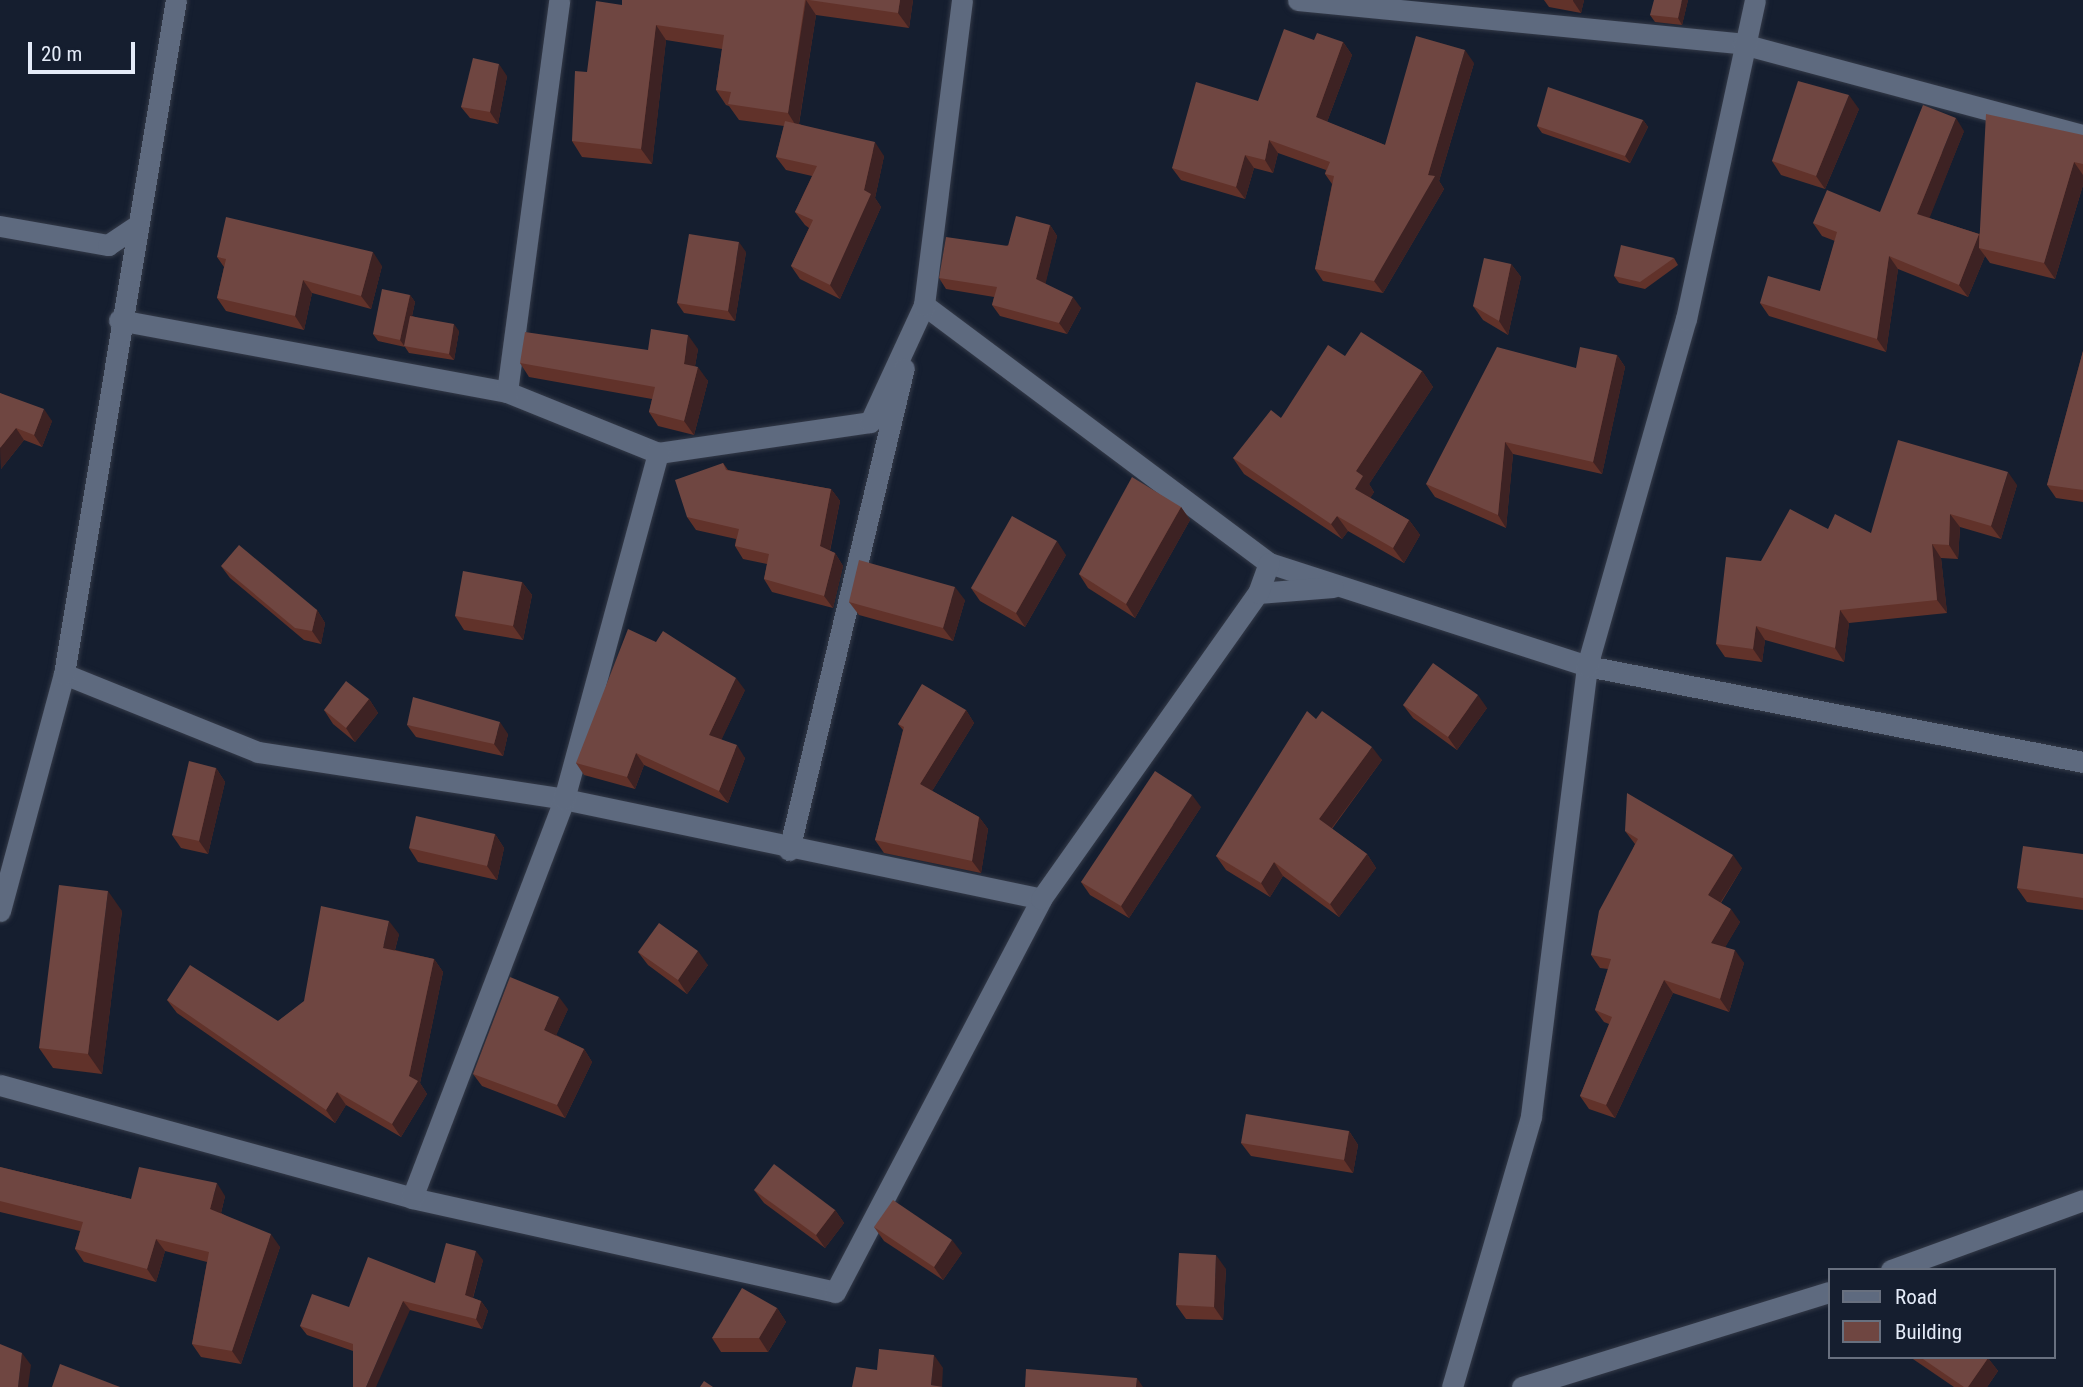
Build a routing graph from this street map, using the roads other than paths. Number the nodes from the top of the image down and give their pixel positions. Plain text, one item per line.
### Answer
1 (176, 0) edge
2 (559, 0) edge
3 (962, 0) edge
4 (1298, 0) edge
5 (1755, 0) edge
6 (1743, 44) junction
7 (2083, 135) edge
8 (0, 226) edge
9 (135, 227) junction
10 (108, 245) junction
11 (127, 271) junction
12 (924, 305) junction
13 (119, 320) junction
14 (915, 325) junction
15 (507, 392) junction
16 (658, 453) junction
17 (1269, 563) junction
18 (1341, 586) junction
19 (1258, 593) junction
20 (1587, 666) junction
21 (64, 674) junction
22 (2083, 762) edge
23 (565, 799) junction
24 (789, 850) junction
25 (1041, 899) junction
26 (0, 911) edge
27 (0, 1085) edge
28 (412, 1198) junction
29 (2083, 1200) edge
30 (1896, 1268) edge
31 (1828, 1292) edge
32 (1452, 1387) edge
33 (1522, 1387) edge

1 - 9 street
2 - 15 street
3 - 12 street
4 - 6 street
5 - 6 street
6 - 7 street
6 - 20 street
8 - 10 street
9 - 10 street
9 - 11 street
10 - 11 street
11 - 13 street
12 - 14 street
12 - 17 street
13 - 15 street
13 - 21 street
14 - 16 street
14 - 24 street
15 - 16 street
16 - 23 street
17 - 18 street
17 - 19 street
18 - 19 street
18 - 20 street
19 - 25 street
20 - 22 street
20 - 32 street
21 - 23 street
21 - 26 street
23 - 24 street
23 - 28 street
24 - 25 street
25 - 28 street
27 - 28 street
29 - 30 street
31 - 33 street

